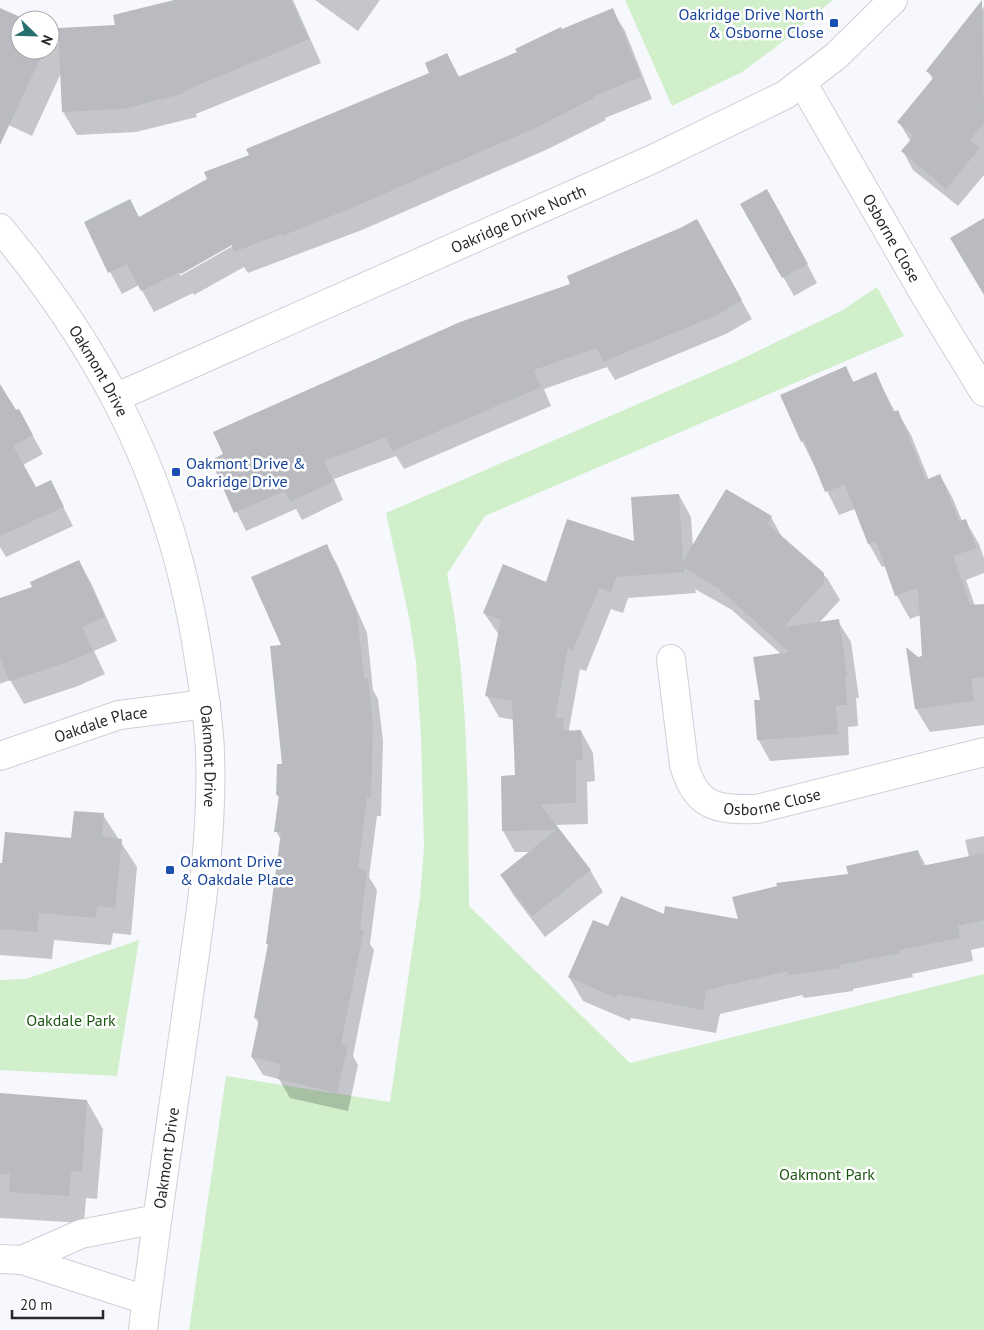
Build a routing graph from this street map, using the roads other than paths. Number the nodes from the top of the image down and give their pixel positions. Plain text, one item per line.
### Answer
1 (893, 0) edge
2 (802, 82) junction
3 (0, 228) edge
4 (984, 392) edge
5 (116, 397) junction
6 (671, 659) dead end
7 (206, 704) junction
8 (984, 752) edge
9 (0, 756) edge
10 (157, 1218) junction
11 (11, 1260) edge
12 (146, 1300) junction
13 (143, 1330) edge

1 - 2 street, Oakridge Drive North
2 - 4 street, Osborne Close
2 - 5 street, Oakridge Drive North
3 - 5 street, Oakmont Drive
5 - 7 street, Oakmont Drive
6 - 8 street, Osborne Close
7 - 9 street, Oakdale Place
7 - 10 street, Oakmont Drive
10 - 11 street
10 - 12 street, Oakmont Drive
11 - 12 street
12 - 13 street, Oakmont Drive

